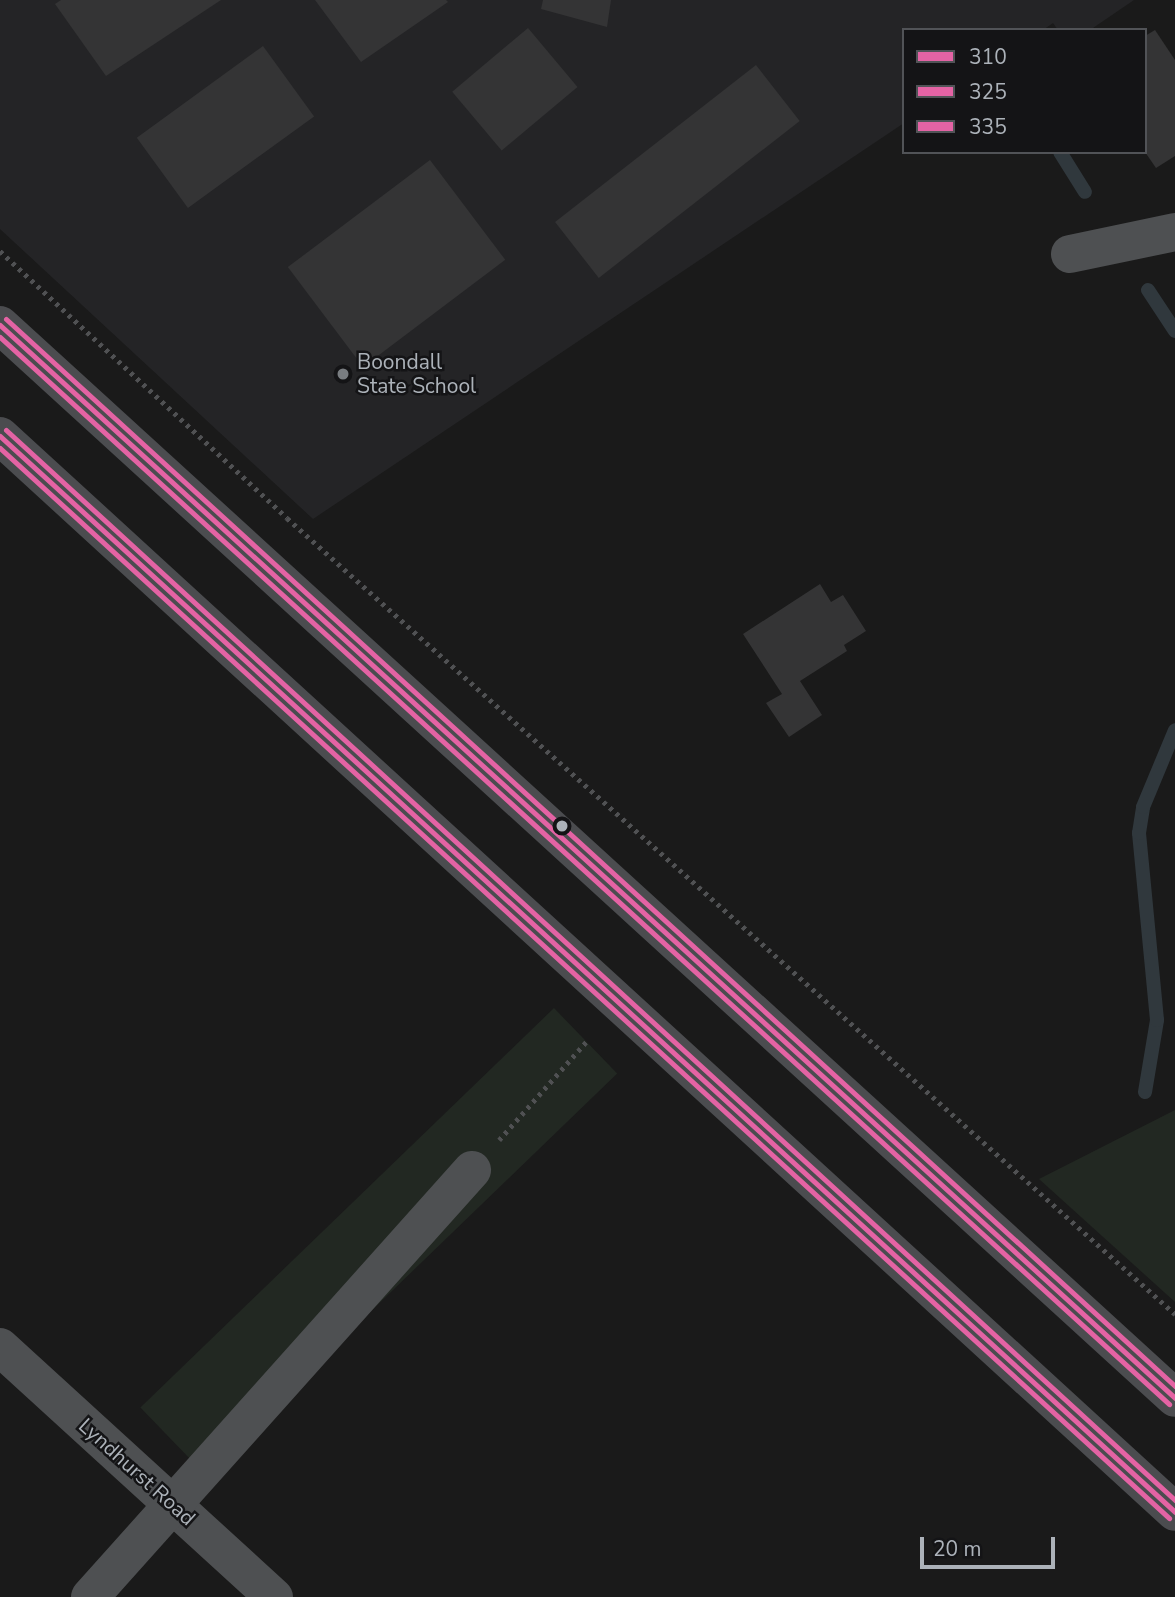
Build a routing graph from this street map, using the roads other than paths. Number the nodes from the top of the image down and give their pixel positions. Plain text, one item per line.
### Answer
1 (1175, 232) edge
2 (1070, 254) dead end
3 (0, 325) edge
4 (0, 436) edge
5 (472, 1170) road end
6 (0, 1347) edge
7 (1175, 1398) edge
8 (173, 1505) junction
9 (1175, 1512) edge
10 (90, 1597) edge
11 (274, 1597) edge

1 - 2 street
3 - 7 highway
4 - 9 highway
5 - 8 street
6 - 8 street, Lyndhurst Road
8 - 10 street
8 - 11 street, Lyndhurst Road

